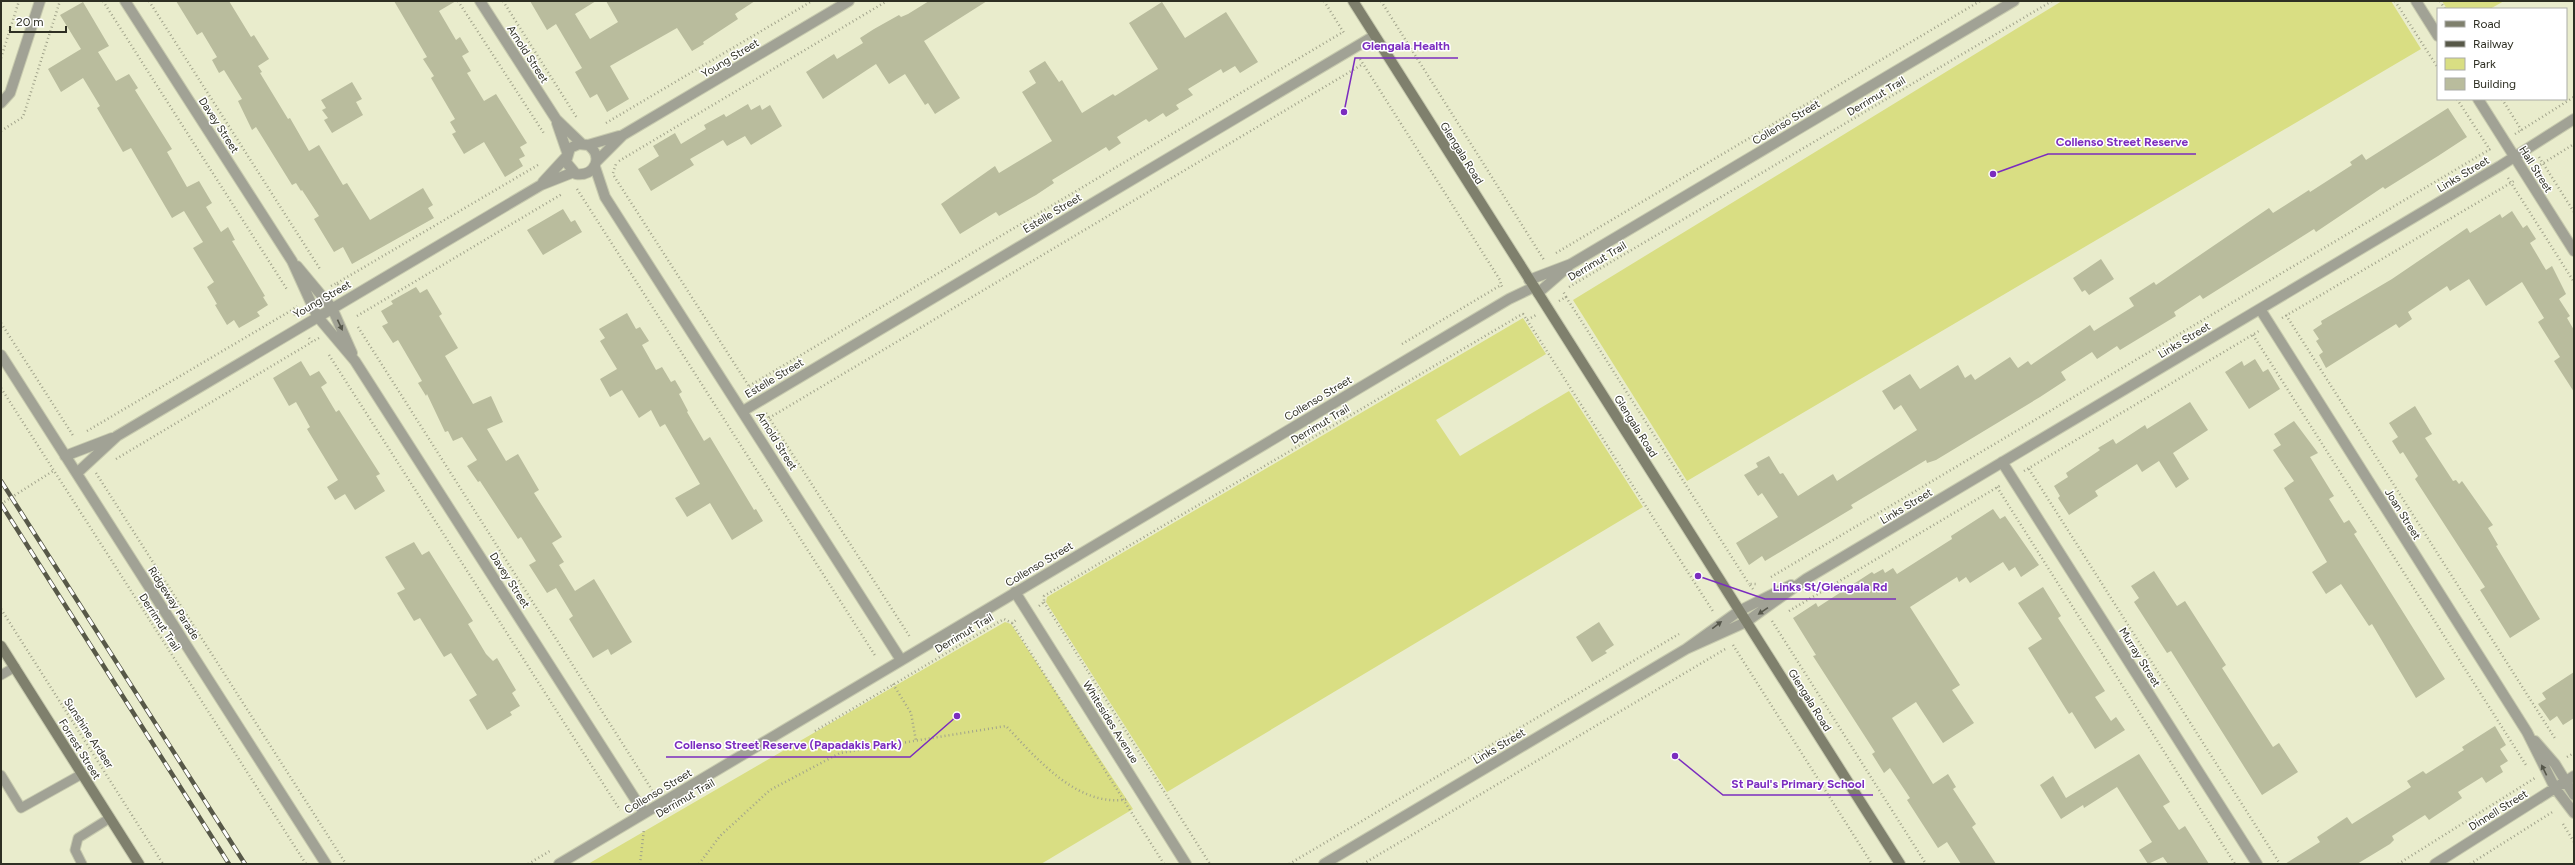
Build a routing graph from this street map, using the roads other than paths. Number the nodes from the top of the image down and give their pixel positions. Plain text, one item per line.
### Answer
1 (40, 1) edge
2 (125, 1) edge
3 (480, 1) edge
4 (849, 1) edge
5 (1353, 1) edge
6 (2014, 1) edge
7 (2416, 1) edge
8 (2437, 34) edge
9 (1374, 36) junction
10 (2479, 100) edge
11 (1, 103) edge
12 (556, 119) junction
13 (2574, 119) edge
14 (623, 135) junction
15 (585, 144) junction
16 (567, 155) junction
17 (2514, 157) junction
18 (596, 164) junction
19 (577, 173) junction
20 (541, 185) junction
21 (605, 197) junction
22 (2574, 251) edge
23 (292, 261) junction
24 (1553, 275) junction
25 (1534, 287) junction
26 (332, 308) junction
27 (2260, 309) junction
28 (317, 316) junction
29 (1, 355) edge
30 (355, 360) junction
31 (743, 411) junction
32 (117, 436) junction
33 (65, 456) junction
34 (2002, 462) junction
35 (76, 473) junction
36 (1806, 579) junction
37 (1015, 592) junction
38 (1739, 611) junction
39 (1746, 622) junction
40 (1, 646) edge
41 (1686, 649) junction
42 (901, 660) junction
43 (15, 667) junction
44 (1, 675) edge
45 (2527, 732) junction
46 (82, 774) junction
47 (1, 775) edge
48 (2570, 778) edge
49 (2554, 788) junction
50 (2574, 795) edge
51 (644, 813) junction
52 (2574, 813) edge
53 (110, 818) junction
54 (82, 864) edge
55 (139, 864) edge
56 (326, 864) edge
57 (559, 864) edge
58 (1186, 864) edge
59 (1324, 864) edge
60 (1900, 864) edge
61 (2257, 864) edge
62 (2435, 864) edge

1 - 11 street
2 - 23 street, Davey Street
3 - 12 street, Arnold Street
4 - 14 street, Young Street
5 - 9 street, Glengala Road
6 - 24 street, Collenso Street
7 - 8 street
9 - 25 street, Glengala Road
9 - 31 street, Estelle Street
10 - 17 street, Hall Street
12 - 15 street, Arnold Street
12 - 16 street, Arnold Street
13 - 17 street, Links Street
14 - 15 street, Young Street
14 - 18 street, Young Street
15 - 16 street
15 - 18 street
16 - 19 street
16 - 20 street, Young Street
17 - 22 street, Hall Street
17 - 27 street, Links Street
18 - 19 street
18 - 21 street, Arnold Street
19 - 20 street, Young Street
19 - 21 street, Arnold Street
20 - 26 street, Young Street
21 - 31 street, Arnold Street
23 - 26 street, Davey Street
23 - 28 street, Davey Street
24 - 25 street, Collenso Street
24 - 25 street, Collenso Street
25 - 37 street, Collenso Street
25 - 38 street, Glengala Road
26 - 28 street, Young Street
26 -> 30 street, Davey Street
27 - 34 street, Links Street
27 - 45 street, Joan Street
28 - 30 street, Davey Street
28 - 32 street, Young Street
29 - 33 street, Ridgeway Parade
30 - 51 street, Davey Street
31 - 42 street, Arnold Street
32 - 33 street, Young Street
32 - 35 street, Young Street
33 - 35 street, Ridgeway Parade
34 - 36 street, Links Street
34 - 61 street, Murray Street
35 - 56 street, Ridgeway Parade
36 - 38 street, Links Street
36 -> 39 street, Links Street
37 - 42 street, Collenso Street
37 - 58 street, Whitesides Avenue
38 - 39 street, Glengala Road
41 -> 38 street, Links Street
39 - 41 street, Links Street
39 - 60 street, Glengala Road
40 - 43 street, Forrest Street
41 - 59 street, Links Street
42 - 51 street, Collenso Street
43 - 44 lane
43 - 46 street, Forrest Street
45 - 48 street, Joan Street
49 -> 45 street, Joan Street
46 - 47 lane
46 - 53 street, Forrest Street
48 - 49 street, Dinnell Street
48 - 50 street, Joan Street
49 - 52 street, Joan Street
49 - 62 street, Dinnell Street
51 - 57 street, Collenso Street
53 - 54 lane
53 - 55 street, Forrest Street

